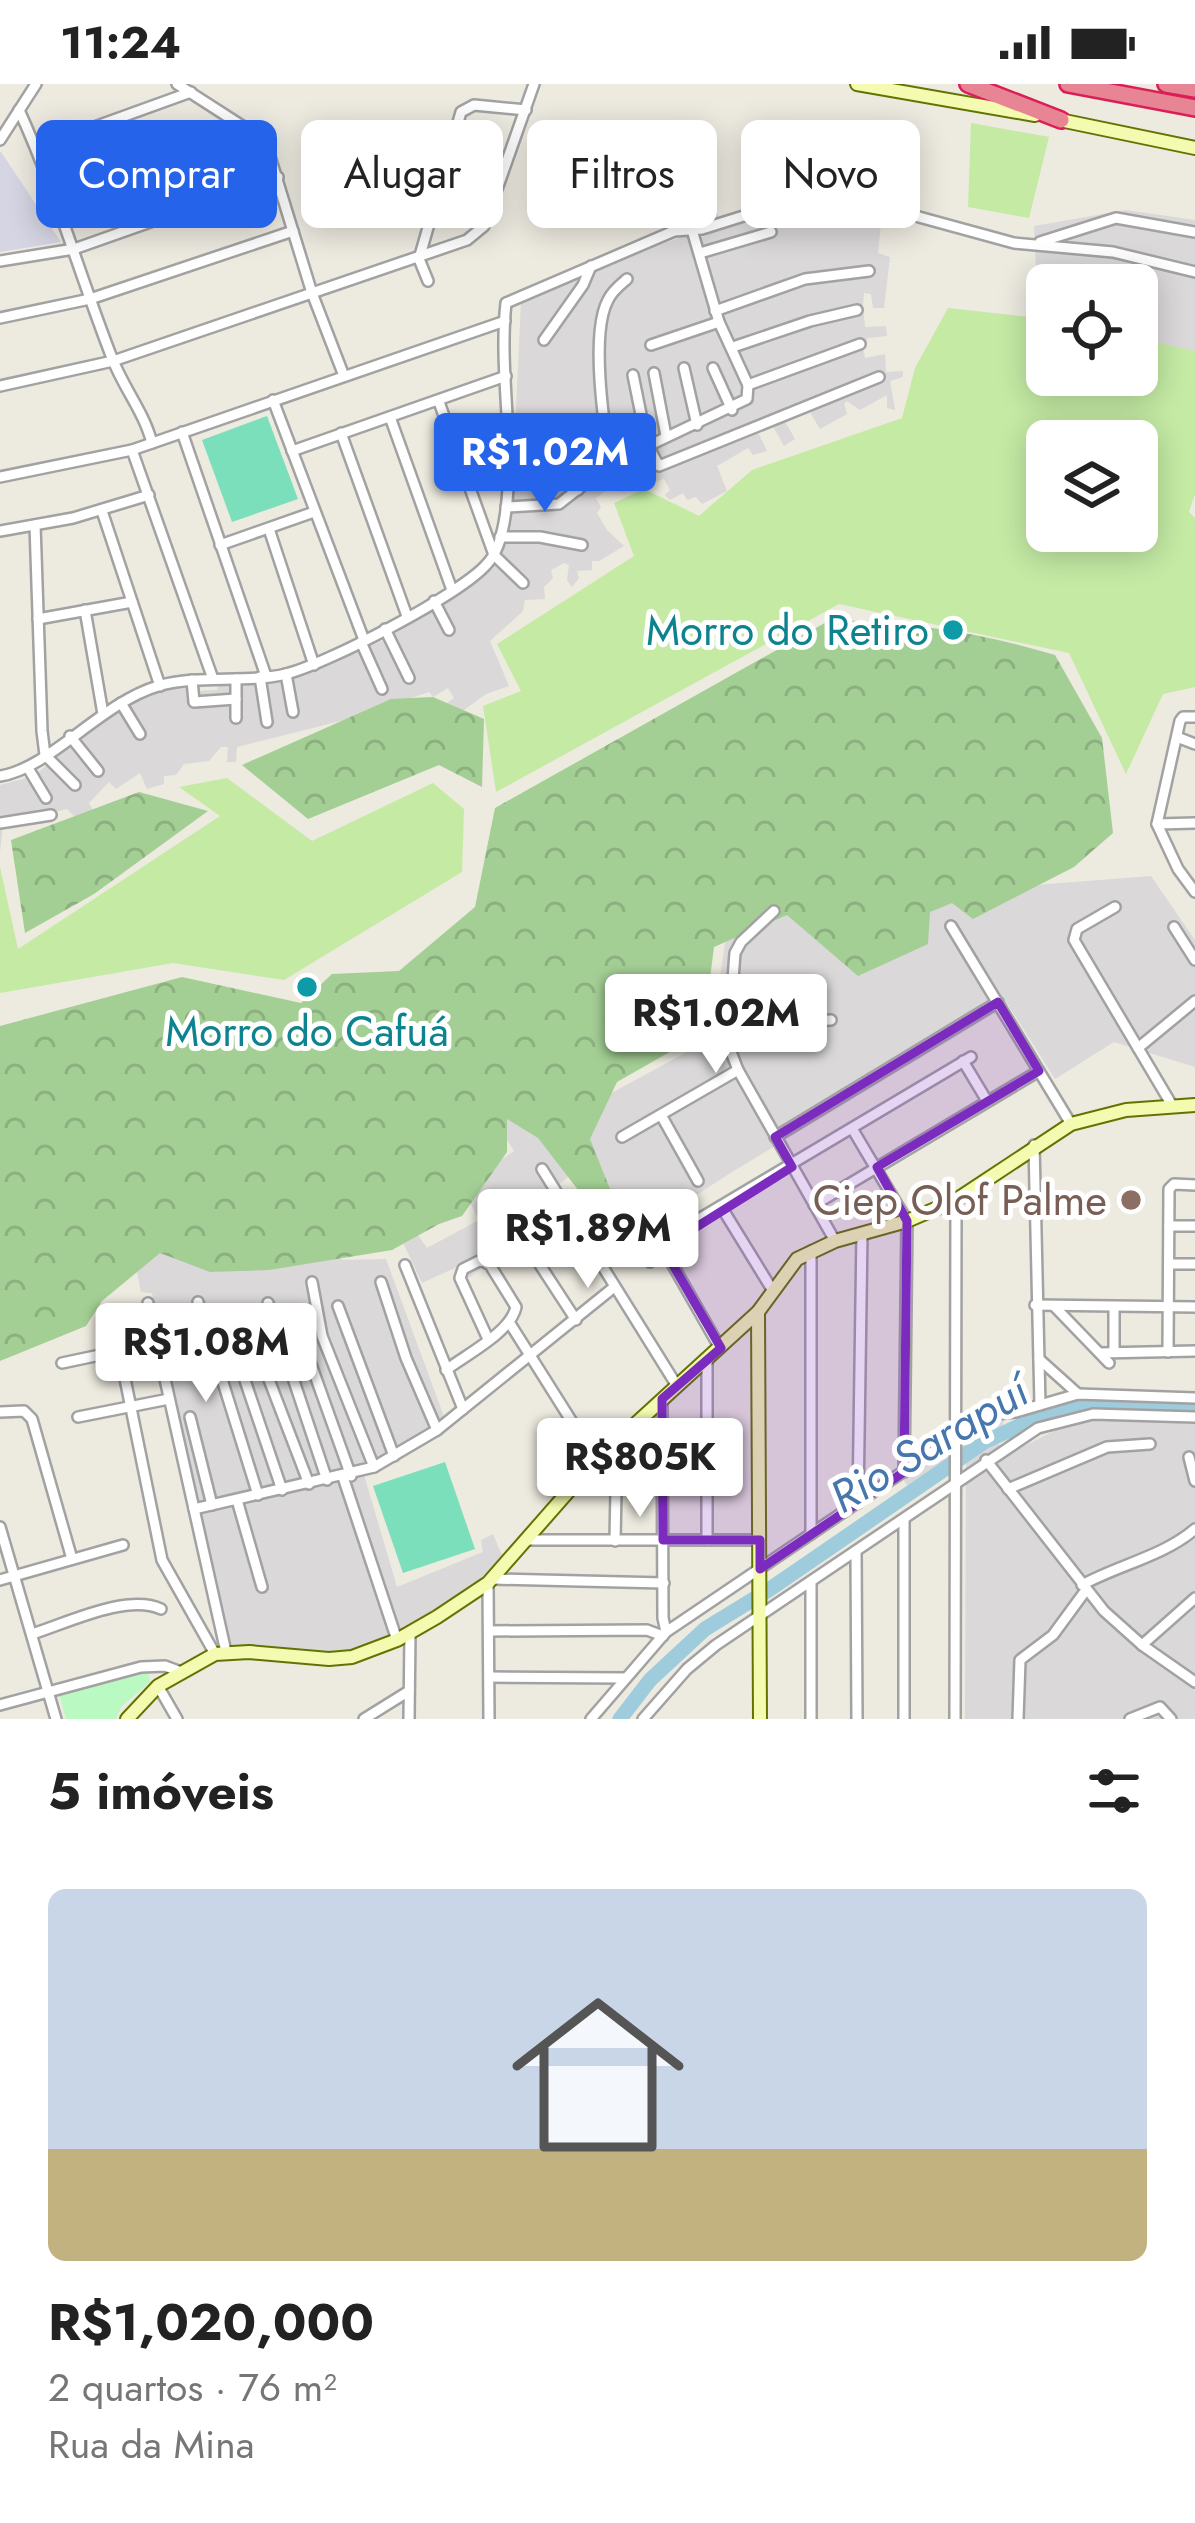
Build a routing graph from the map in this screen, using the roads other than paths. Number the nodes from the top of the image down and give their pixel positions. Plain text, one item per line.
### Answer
1 (36, 84) edge
2 (177, 84) edge
3 (534, 84) edge
4 (857, 84) edge
5 (968, 84) edge
6 (1069, 84) edge
7 (1166, 84) edge
8 (1195, 89) edge
9 (191, 92) junction
10 (1195, 108) edge
11 (20, 110) junction
12 (526, 110) junction
13 (114, 120) edge
14 (233, 120) edge
15 (1061, 121) junction
16 (0, 140) edge
17 (36, 148) edge
18 (1195, 148) edge
19 (278, 177) joint
20 (67, 228) edge
21 (692, 230) junction
22 (293, 231) junction
23 (771, 232) dead end
24 (1195, 232) edge
25 (1035, 244) junction
26 (74, 249) junction
27 (700, 253) junction
28 (419, 259) junction
29 (0, 260) edge
30 (591, 266) junction
31 (869, 271) dead end
32 (1195, 272) edge
33 (627, 278) dead end
34 (428, 281) dead end
35 (312, 293) junction
36 (90, 299) junction
37 (857, 310) dead end
38 (717, 316) junction
39 (0, 318) edge
40 (505, 321) junction
41 (544, 340) dead end
42 (860, 344) dead end
43 (652, 345) dead end
44 (733, 347) junction
45 (113, 362) junction
46 (684, 368) dead end
47 (713, 368) dead end
48 (654, 373) dead end
49 (633, 375) dead end
50 (344, 376) junction
51 (506, 376) junction
52 (879, 377) dead end
53 (748, 385) junction
54 (0, 386) edge
55 (273, 400) junction
56 (439, 401) junction
57 (732, 410) junction
58 (391, 417) junction
59 (697, 425) junction
60 (182, 432) junction
61 (341, 434) junction
62 (666, 436) junction
63 (152, 443) junction
64 (647, 444) junction
65 (132, 450) junction
66 (292, 451) junction
67 (543, 463) dead end
68 (610, 464) junction
69 (0, 477) edge
70 (578, 490) junction
71 (149, 496) junction
72 (506, 507) junction
73 (102, 511) junction
74 (314, 512) junction
75 (35, 525) junction
76 (269, 529) junction
77 (0, 532) edge
78 (500, 537) junction
79 (220, 545) junction
80 (582, 545) dead end
81 (494, 555) junction
82 (524, 583) dead end
83 (452, 590) junction
84 (434, 601) junction
85 (132, 602) junction
86 (85, 610) junction
87 (406, 616) junction
88 (38, 619) junction
89 (385, 629) junction
90 (449, 630) dead end
91 (362, 641) junction
92 (314, 665) junction
93 (286, 674) junction
94 (263, 676) junction
95 (213, 679) junction
96 (236, 679) junction
97 (409, 679) dead end
98 (192, 680) junction
99 (160, 686) junction
100 (382, 689) dead end
101 (236, 699) junction
102 (121, 703) junction
103 (293, 712) dead end
104 (103, 713) junction
105 (1189, 717) edge
106 (236, 718) dead end
107 (267, 722) dead end
108 (140, 734) dead end
109 (70, 736) junction
110 (1177, 737) junction
111 (1195, 743) edge
112 (45, 755) junction
113 (28, 768) junction
114 (98, 771) dead end
115 (0, 776) edge
116 (75, 785) dead end
117 (46, 798) dead end
118 (51, 815) dead end
119 (0, 823) edge
120 (1195, 823) edge
121 (1157, 824) junction
122 (1178, 869) junction
123 (1195, 869) edge
124 (1195, 892) edge
125 (1115, 908) dead end
126 (774, 911) dead end
127 (951, 926) dead end
128 (1174, 927) dead end
129 (1195, 960) edge
130 (1195, 1001) edge
131 (998, 1002) junction
132 (831, 1020) dead end
133 (728, 1025) junction
134 (1138, 1048) junction
135 (738, 1070) junction
136 (1039, 1071) junction
137 (987, 1101) junction
138 (1195, 1106) edge
139 (1173, 1107) junction
140 (661, 1115) junction
141 (1071, 1124) junction
142 (853, 1130) junction
143 (622, 1137) dead end
144 (775, 1137) junction
145 (1034, 1145) junction
146 (792, 1167) junction
147 (877, 1168) junction
148 (542, 1169) dead end
149 (698, 1181) dead end
150 (1195, 1185) edge
151 (956, 1200) junction
152 (501, 1205) dead end
153 (814, 1205) junction
154 (722, 1208) junction
155 (907, 1221) junction
156 (1169, 1226) junction
157 (1195, 1226) edge
158 (862, 1233) junction
159 (835, 1240) junction
160 (663, 1248) junction
161 (811, 1251) junction
162 (650, 1262) dead end
163 (405, 1264) dead end
164 (1169, 1264) junction
165 (1195, 1264) edge
166 (312, 1282) dead end
167 (381, 1282) dead end
168 (613, 1288) junction
169 (773, 1291) junction
170 (198, 1302) dead end
171 (268, 1303) dead end
172 (148, 1304) dead end
173 (1035, 1305) junction
174 (1053, 1305) junction
175 (338, 1306) dead end
176 (1114, 1307) junction
177 (1170, 1307) junction
178 (1195, 1307) edge
179 (111, 1310) dead end
180 (292, 1311) dead end
181 (758, 1312) junction
182 (576, 1320) junction
183 (509, 1322) junction
184 (228, 1330) dead end
185 (250, 1330) dead end
186 (488, 1339) junction
187 (720, 1348) junction
188 (118, 1351) junction
189 (1195, 1351) edge
190 (1114, 1352) junction
191 (1168, 1352) junction
192 (1100, 1353) junction
193 (529, 1358) junction
194 (707, 1360) junction
195 (1039, 1360) junction
196 (62, 1363) dead end
197 (1108, 1364) dead end
198 (446, 1370) junction
199 (677, 1386) junction
200 (1078, 1394) junction
201 (1195, 1398) edge
202 (169, 1399) junction
203 (662, 1399) junction
204 (1040, 1405) junction
205 (131, 1407) junction
206 (463, 1409) junction
207 (0, 1412) edge
208 (78, 1417) dead end
209 (190, 1417) dead end
210 (1195, 1417) edge
211 (437, 1430) junction
212 (616, 1440) junction
213 (956, 1444) junction
214 (1150, 1444) dead end
215 (394, 1456) junction
216 (1189, 1457) dead end
217 (596, 1460) junction
218 (986, 1460) junction
219 (374, 1467) junction
220 (904, 1472) junction
221 (347, 1476) junction
222 (956, 1477) junction
223 (328, 1480) junction
224 (1195, 1481) edge
225 (309, 1484) junction
226 (283, 1490) junction
227 (1008, 1490) junction
228 (258, 1495) junction
229 (236, 1500) junction
230 (858, 1503) junction
231 (212, 1505) junction
232 (194, 1509) junction
233 (904, 1520) junction
234 (0, 1527) edge
235 (1195, 1529) edge
236 (811, 1534) junction
237 (525, 1540) junction
238 (663, 1540) junction
239 (707, 1540) junction
240 (760, 1540) junction
241 (614, 1541) junction
242 (123, 1545) dead end
243 (856, 1551) junction
244 (72, 1559) junction
245 (760, 1569) junction
246 (14, 1576) junction
247 (0, 1580) edge
248 (490, 1581) junction
249 (664, 1582) junction
250 (811, 1582) junction
251 (262, 1587) dead end
252 (1084, 1587) junction
253 (1195, 1598) edge
254 (160, 1609) dead end
255 (760, 1609) junction
256 (489, 1631) junction
257 (32, 1634) junction
258 (665, 1634) junction
259 (403, 1636) junction
260 (1142, 1646) junction
261 (221, 1653) junction
262 (181, 1672) junction
263 (489, 1677) junction
264 (625, 1678) junction
265 (1195, 1682) edge
266 (158, 1686) junction
267 (49, 1691) junction
268 (409, 1691) junction
269 (658, 1698) junction
270 (0, 1705) edge
271 (56, 1719) edge
272 (128, 1719) edge
273 (177, 1719) edge
274 (364, 1719) edge
275 (409, 1719) edge
276 (489, 1719) edge
277 (591, 1719) edge
278 (643, 1719) edge
279 (659, 1719) edge
280 (760, 1719) edge
281 (811, 1719) edge
282 (857, 1719) edge
283 (904, 1719) edge
284 (955, 1719) edge
285 (1018, 1719) edge
286 (1130, 1719) edge
287 (1171, 1719) edge

1 - 11 street
2 - 9 street
3 - 12 street
4 - 15 street
5 - 15 highway
6 - 10 highway
7 - 8 highway
9 - 13 street
9 - 14 street
11 - 16 street
11 - 17 street
12 - 28 street
12 - 28 street
15 - 18 street
19 - 22 street
19 - 26 street
20 - 26 street
21 - 25 street
21 - 27 street
21 - 30 street
22 - 35 street
22 - 36 street
23 - 27 street
24 - 25 street
25 - 32 street
26 - 29 street
26 - 36 street
27 - 38 street
28 - 34 street
28 - 35 street
30 - 40 street
30 - 41 street
31 - 38 street
33 - 68 street
35 - 45 street
35 - 50 street
36 - 39 street
36 - 45 street
37 - 44 street
38 - 43 street
38 - 44 street
40 - 50 street
40 - 51 street
42 - 53 street
44 - 53 street
45 - 54 street
45 - 63 street
46 - 59 street
47 - 57 street
48 - 62 street
49 - 64 street
50 - 55 street
51 - 56 street
51 - 72 street
52 - 64 street
53 - 57 street
55 - 60 street
55 - 66 street
56 - 58 street
56 - 81 street
57 - 59 street
58 - 61 street
58 - 83 street
59 - 62 street
60 - 63 street
60 - 79 street
61 - 66 street
61 - 87 street
62 - 64 street
63 - 65 street
64 - 68 street
65 - 69 street
65 - 71 street
66 - 74 street
67 - 70 street
68 - 70 street
70 - 72 street
71 - 73 street
71 - 95 street
72 - 78 street
73 - 75 street
73 - 85 street
74 - 76 street
74 - 91 street
75 - 77 street
75 - 88 street
76 - 79 street
76 - 92 street
78 - 80 street
78 - 81 street
79 - 94 street
81 - 82 street
81 - 83 street
83 - 84 street
84 - 87 street
84 - 90 street
85 - 86 street
85 - 99 street
86 - 88 street
86 - 104 street
87 - 89 street
88 - 112 street
89 - 91 street
89 - 97 street
91 - 92 street
91 - 100 street
92 - 93 street
93 - 94 street
93 - 103 street
94 - 96 street
94 - 107 street
95 - 96 street
95 - 98 street
96 - 101 street
98 - 99 street
98 - 101 street
99 - 102 street
101 - 106 street
102 - 104 street
102 - 108 street
104 - 109 street
105 - 110 street
109 - 112 street
109 - 114 street
110 - 111 street
110 - 121 street
112 - 113 street
112 - 116 street
113 - 115 street
113 - 117 street
118 - 119 street
120 - 121 street
121 - 122 street
122 - 123 street
122 - 124 street
125 - 134 street
126 - 133 street
127 - 131 street
128 - 129 street
130 - 134 street
131 - 136 street
131 - 144 street
132 - 133 street
133 - 135 street
134 - 139 street
135 - 140 street
135 - 144 street
136 - 137 street
136 - 141 street
137 - 142 street
137 - 147 street
138 - 139 street
139 - 141 street
140 - 143 street
140 - 149 street
141 - 145 street
142 - 146 street
142 - 147 street
144 - 146 street
145 - 151 street
145 - 173 street
146 - 153 street
146 - 154 street
147 - 153 street
147 - 155 street
148 - 168 street
150 - 156 street
151 - 155 street
151 - 213 street
152 - 182 street
153 - 159 street
154 - 160 street
154 - 169 street
155 - 158 street
155 - 220 street
156 - 157 street
156 - 164 street
158 - 159 street
158 - 230 street
159 - 161 street
160 - 162 street
160 - 187 street
161 - 169 street
161 - 236 street
163 - 198 street
164 - 165 street
164 - 177 street
166 - 219 street
167 - 211 street
168 - 182 street
168 - 199 street
169 - 181 street
170 - 228 street
171 - 223 street
172 - 202 street
173 - 174 street
173 - 195 street
174 - 176 street
174 - 192 street
175 - 215 street
176 - 177 street
176 - 190 street
177 - 178 street
177 - 191 street
179 - 188 street
180 - 221 street
181 - 187 street
181 - 240 street
182 - 193 street
183 - 186 street
183 - 186 street
183 - 193 street
184 - 226 street
185 - 225 street
186 - 198 street
187 - 194 street
188 - 196 street
188 - 205 street
189 - 191 street
190 - 191 street
190 - 192 street
192 - 197 street
193 - 206 street
193 - 217 street
194 - 199 street
194 - 239 street
195 - 200 street
195 - 204 street
198 - 206 street
199 - 203 street
200 - 201 street
200 - 204 street
202 - 205 street
202 - 232 street
203 - 212 street
203 - 238 street
204 - 213 street
205 - 208 street
205 - 261 street
206 - 211 street
207 - 244 street
209 - 231 street
210 - 218 street
211 - 215 street
212 - 217 street
212 - 241 street
213 - 220 street
213 - 222 street
214 - 227 street
215 - 219 street
216 - 224 street
217 - 237 street
218 - 222 street
218 - 227 street
219 - 221 street
220 - 230 street
221 - 223 street
221 - 259 street
222 - 233 street
222 - 284 street
223 - 225 street
225 - 226 street
226 - 228 street
227 - 252 street
228 - 229 street
229 - 231 street
229 - 251 street
230 - 236 street
231 - 232 street
232 - 261 street
233 - 243 street
233 - 283 street
234 - 246 street
235 - 252 street
236 - 245 street
237 - 241 street
237 - 248 street
238 - 239 street
238 - 241 street
238 - 249 street
239 - 240 street
240 - 245 street
242 - 244 street
243 - 250 street
243 - 282 street
244 - 246 street
245 - 255 street
245 - 258 street
246 - 247 street
246 - 257 street
248 - 249 street
248 - 256 street
248 - 259 street
249 - 258 street
250 - 255 street
250 - 281 street
252 - 260 street
252 - 285 street
253 - 260 street
254 - 257 street
255 - 269 street
255 - 280 street
256 - 258 street
256 - 263 street
257 - 267 street
258 - 264 street
259 - 261 street
259 - 268 street
260 - 265 street
261 - 262 street
262 - 266 street
262 - 267 street
263 - 264 street
263 - 276 street
264 - 277 street
266 - 272 street
266 - 273 street
267 - 270 street
267 - 271 street
268 - 274 street
268 - 275 street
269 - 278 street
269 - 279 street
286 - 287 street

